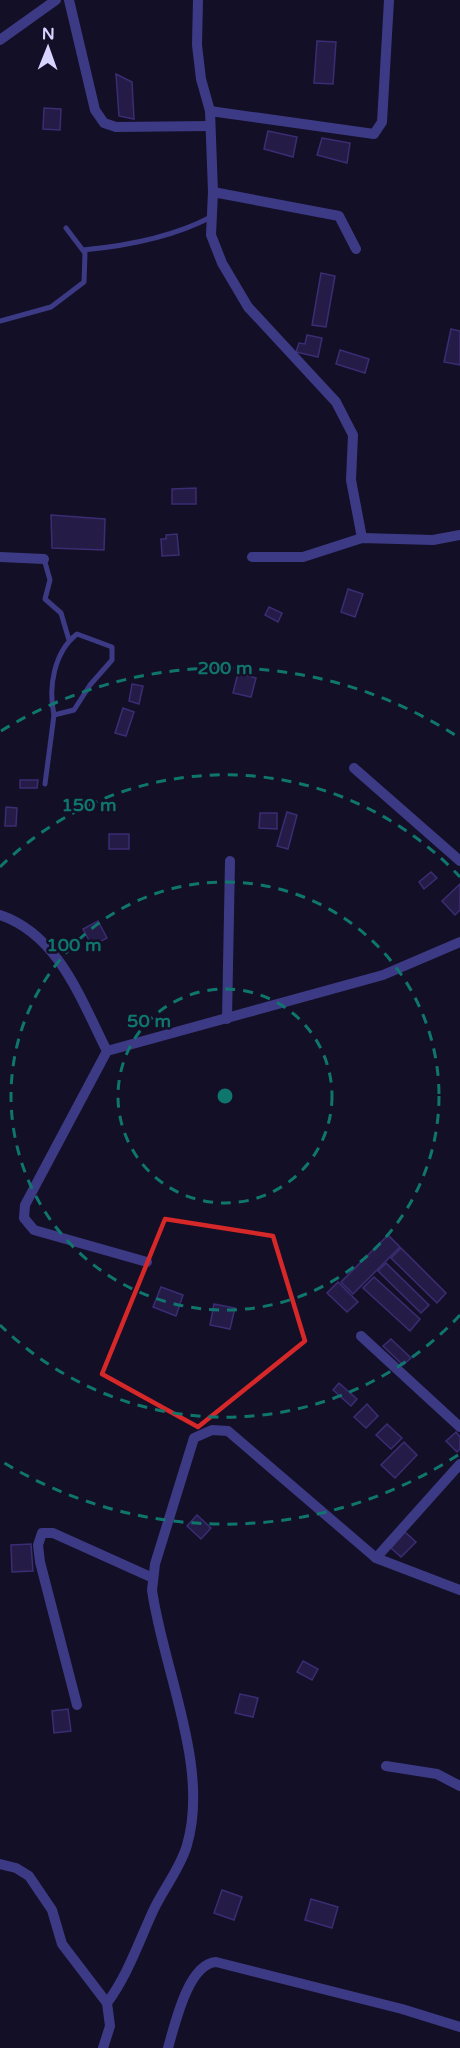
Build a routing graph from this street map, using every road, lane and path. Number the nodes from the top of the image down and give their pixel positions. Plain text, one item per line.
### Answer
1 (56, 0) edge
2 (69, 0) edge
3 (198, 0) edge
4 (389, 0) edge
5 (0, 40) edge
6 (210, 111) junction
7 (210, 126) junction
8 (213, 192) junction
9 (212, 217) junction
10 (66, 228) dead end
11 (356, 249) dead end
12 (83, 250) junction
13 (0, 321) edge
14 (460, 535) edge
15 (362, 538) junction
16 (0, 556) edge
17 (252, 556) dead end
18 (44, 559) joint
19 (69, 640) junction
20 (54, 715) junction
21 (354, 768) dead end
22 (45, 784) dead end
23 (230, 861) dead end
24 (460, 861) edge
25 (0, 915) edge
26 (460, 942) edge
27 (226, 1019) junction
28 (107, 1052) junction
29 (147, 1262) dead end
30 (361, 1336) dead end
31 (460, 1427) edge
32 (460, 1464) edge
33 (376, 1558) junction
34 (153, 1578) junction
35 (460, 1590) edge
36 (77, 1705) dead end
37 (386, 1766) dead end
38 (460, 1786) edge
39 (0, 1864) edge
40 (106, 2003) junction
41 (460, 2027) edge
42 (103, 2048) edge
43 (168, 2048) edge

1 - 5 street
2 - 7 street
3 - 6 street
4 - 6 street
6 - 7 street
7 - 8 street
8 - 9 street
8 - 11 street
9 - 12 lane
9 - 15 street
10 - 12 lane
12 - 13 lane
14 - 15 street
15 - 17 street
16 - 18 street
18 - 19 lane
19 - 20 lane
19 - 20 lane
20 - 22 lane
21 - 24 street
23 - 27 street
25 - 28 street
26 - 27 street
27 - 28 street
28 - 29 street
30 - 31 street
32 - 33 street
33 - 34 street
33 - 35 street
34 - 36 street
34 - 40 street
37 - 38 street
39 - 40 street
40 - 42 street
41 - 43 street

